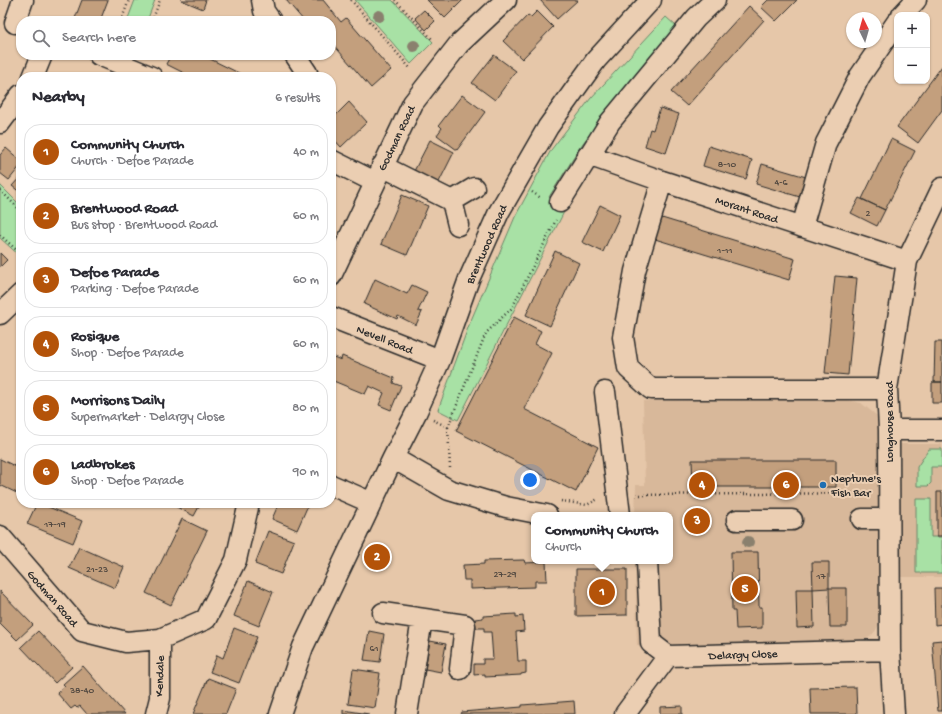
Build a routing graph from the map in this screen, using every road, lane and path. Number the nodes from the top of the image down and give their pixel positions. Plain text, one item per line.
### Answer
1 (23, 0) edge
2 (129, 0) edge
3 (160, 0) edge
4 (262, 0) edge
5 (351, 0) edge
6 (395, 0) edge
7 (506, 0) edge
8 (651, 0) edge
9 (716, 0) edge
10 (916, 0) edge
11 (905, 12) edge
12 (123, 16) edge
13 (154, 16) edge
14 (268, 16) edge
15 (12, 22) edge
16 (894, 26) edge
17 (432, 39) dead end
18 (40, 60) edge
19 (111, 60) edge
20 (297, 60) edge
21 (410, 68) dead end
22 (35, 72) edge
23 (140, 72) edge
24 (305, 72) edge
25 (16, 102) edge
26 (0, 123) edge
27 (588, 155) junction
28 (336, 161) edge
29 (378, 174) junction
30 (662, 182) junction
31 (474, 188) dead end
32 (942, 188) edge
33 (0, 190) edge
34 (530, 191) dead end
35 (452, 201) junction
36 (16, 206) edge
37 (553, 206) junction
38 (458, 225) dead end
39 (802, 227) junction
40 (0, 235) edge
41 (16, 249) edge
42 (907, 261) junction
43 (336, 265) edge
44 (16, 299) edge
45 (0, 314) edge
46 (336, 319) edge
47 (440, 360) junction
48 (887, 389) junction
49 (605, 392) dead end
50 (416, 413) junction
51 (448, 426) junction
52 (889, 430) junction
53 (942, 430) edge
54 (393, 458) junction
55 (450, 473) dead end
56 (336, 487) edge
57 (372, 503) junction
58 (619, 506) edge
59 (249, 508) edge
60 (552, 508) edge
61 (873, 519) junction
62 (737, 520) dead end
63 (792, 520) dead end
64 (0, 536) edge
65 (647, 564) edge
66 (383, 613) dead end
67 (422, 619) junction
68 (160, 639) junction
69 (890, 650) junction
70 (668, 656) junction
71 (460, 669) dead end
72 (156, 714) edge
73 (280, 714) edge
74 (407, 714) edge
75 (625, 714) edge
76 (894, 714) edge

1 - 15 street
2 - 12 path
3 - 13 path
4 - 14 street
5 - 21 path
6 - 17 path
7 - 29 street, Godman Road
8 - 47 street, Brentwood Road
9 - 27 street
10 - 11 street
16 - 39 street
18 - 22 street
19 - 23 street
20 - 24 street
25 - 26 street
27 - 30 street, Morant Road
27 - 37 street
28 - 29 street
29 - 35 street
29 - 43 street, Godman Road
30 - 39 street, Morant Road
30 - 48 street
31 - 35 street
32 - 42 street, Longhouse Road
33 - 36 path
34 - 37 path
35 - 38 street
37 - 51 path
39 - 42 street, Morant Road
40 - 41 path
42 - 48 street, Longhouse Road
44 - 45 street
46 - 47 street, Nevell Road
47 - 50 street, Brentwood Road
48 - 52 street, Longhouse Road
49 - 58 street
50 - 51 path
50 - 54 street, Brentwood Road
51 - 55 path
52 - 53 street
52 - 61 street, Longhouse Road
54 - 57 street, Brentwood Road
54 - 60 street
56 - 57 street
57 - 73 street, Brentwood Road
58 - 60 path
58 - 61 path
59 - 68 street, Godman Road
61 - 69 street, Longhouse Road
62 - 63 street
64 - 68 street, Godman Road
65 - 70 street
66 - 67 street
67 - 71 street
67 - 74 street
68 - 72 street, Kendale
69 - 70 street, Delargy Close
69 - 76 street, Longhouse Road
70 - 75 street

